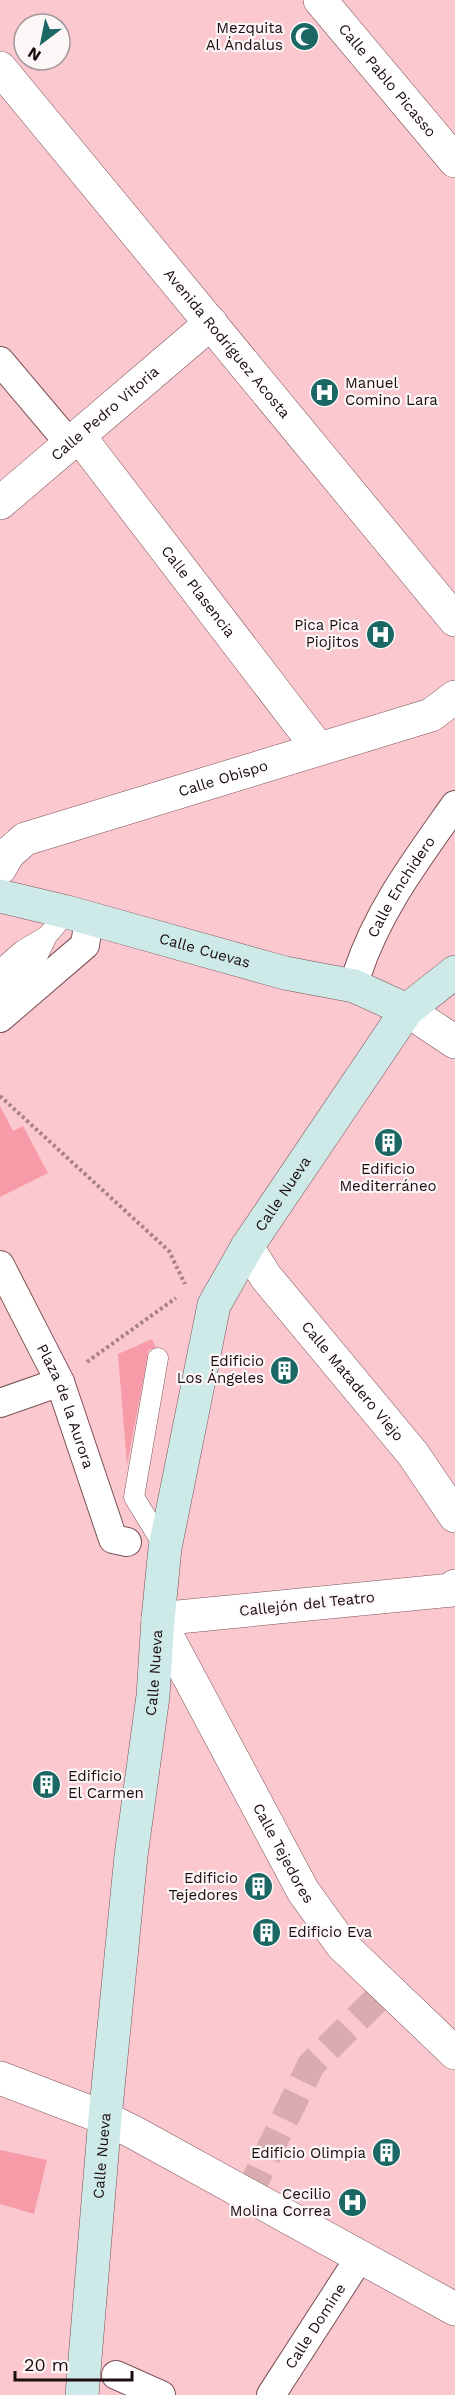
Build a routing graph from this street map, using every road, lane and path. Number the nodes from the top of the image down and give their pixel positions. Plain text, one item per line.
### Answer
1 (320, 0) edge
2 (0, 68) edge
3 (455, 161) edge
4 (211, 323) junction
5 (0, 361) edge
6 (74, 440) junction
7 (0, 503) edge
8 (455, 620) edge
9 (447, 708) edge
10 (318, 748) junction
11 (455, 805) edge
12 (0, 868) edge
13 (0, 896) edge
14 (67, 923) junction
15 (0, 970) edge
16 (455, 972) edge
17 (357, 974) dead end
18 (0, 992) edge
19 (407, 1010) junction
20 (0, 1018) edge
21 (455, 1042) edge
22 (0, 1096) edge
23 (247, 1247) junction
24 (0, 1265) edge
25 (188, 1290) dead end
26 (178, 1297) dead end
27 (158, 1358) dead end
28 (60, 1382) junction
29 (0, 1403) edge
30 (455, 1516) edge
31 (127, 1542) dead end
32 (165, 1548) junction
33 (454, 1593) edge
34 (158, 1619) junction
35 (455, 2053) edge
36 (0, 2078) edge
37 (105, 2118) junction
38 (360, 2257) junction
39 (455, 2309) edge
40 (116, 2375) dead end
41 (82, 2395) edge
42 (161, 2395) edge
43 (271, 2395) edge

1 - 3 street, Calle Pablo Picasso
2 - 4 street, Avenida Rodríguez Acosta
4 - 6 street, Calle Pedro Vitoria
4 - 8 street, Avenida Rodríguez Acosta
5 - 6 street
6 - 7 street, Calle Pedro Vitoria
6 - 10 street, Calle Plasencia
9 - 10 street, Calle Obispo
10 - 12 street, Calle Obispo
11 - 17 street, Calle Enchidero
13 - 14 main road, Calle Cuevas
14 - 15 lane
14 - 18 lane
14 - 19 main road, Calle Cuevas
14 - 20 street
16 - 19 main road, Calle Nueva
19 - 21 street
19 - 23 main road, Calle Nueva
22 - 25 path
23 - 30 street, Calle Matadero Viejo
23 - 32 main road, Calle Nueva
24 - 28 street, Plaza de la Aurora
26 - 28 path
27 - 32 lane
28 - 29 street
28 - 31 street, Plaza de la Aurora
32 - 34 main road, Calle Nueva
33 - 34 street, Callejón del Teatro
34 - 35 street, Calle Tejedores
34 - 37 main road, Calle Nueva
36 - 37 street
37 - 38 street
37 - 41 main road, Calle Nueva
38 - 39 street
38 - 43 street, Calle Domine
40 - 42 street

